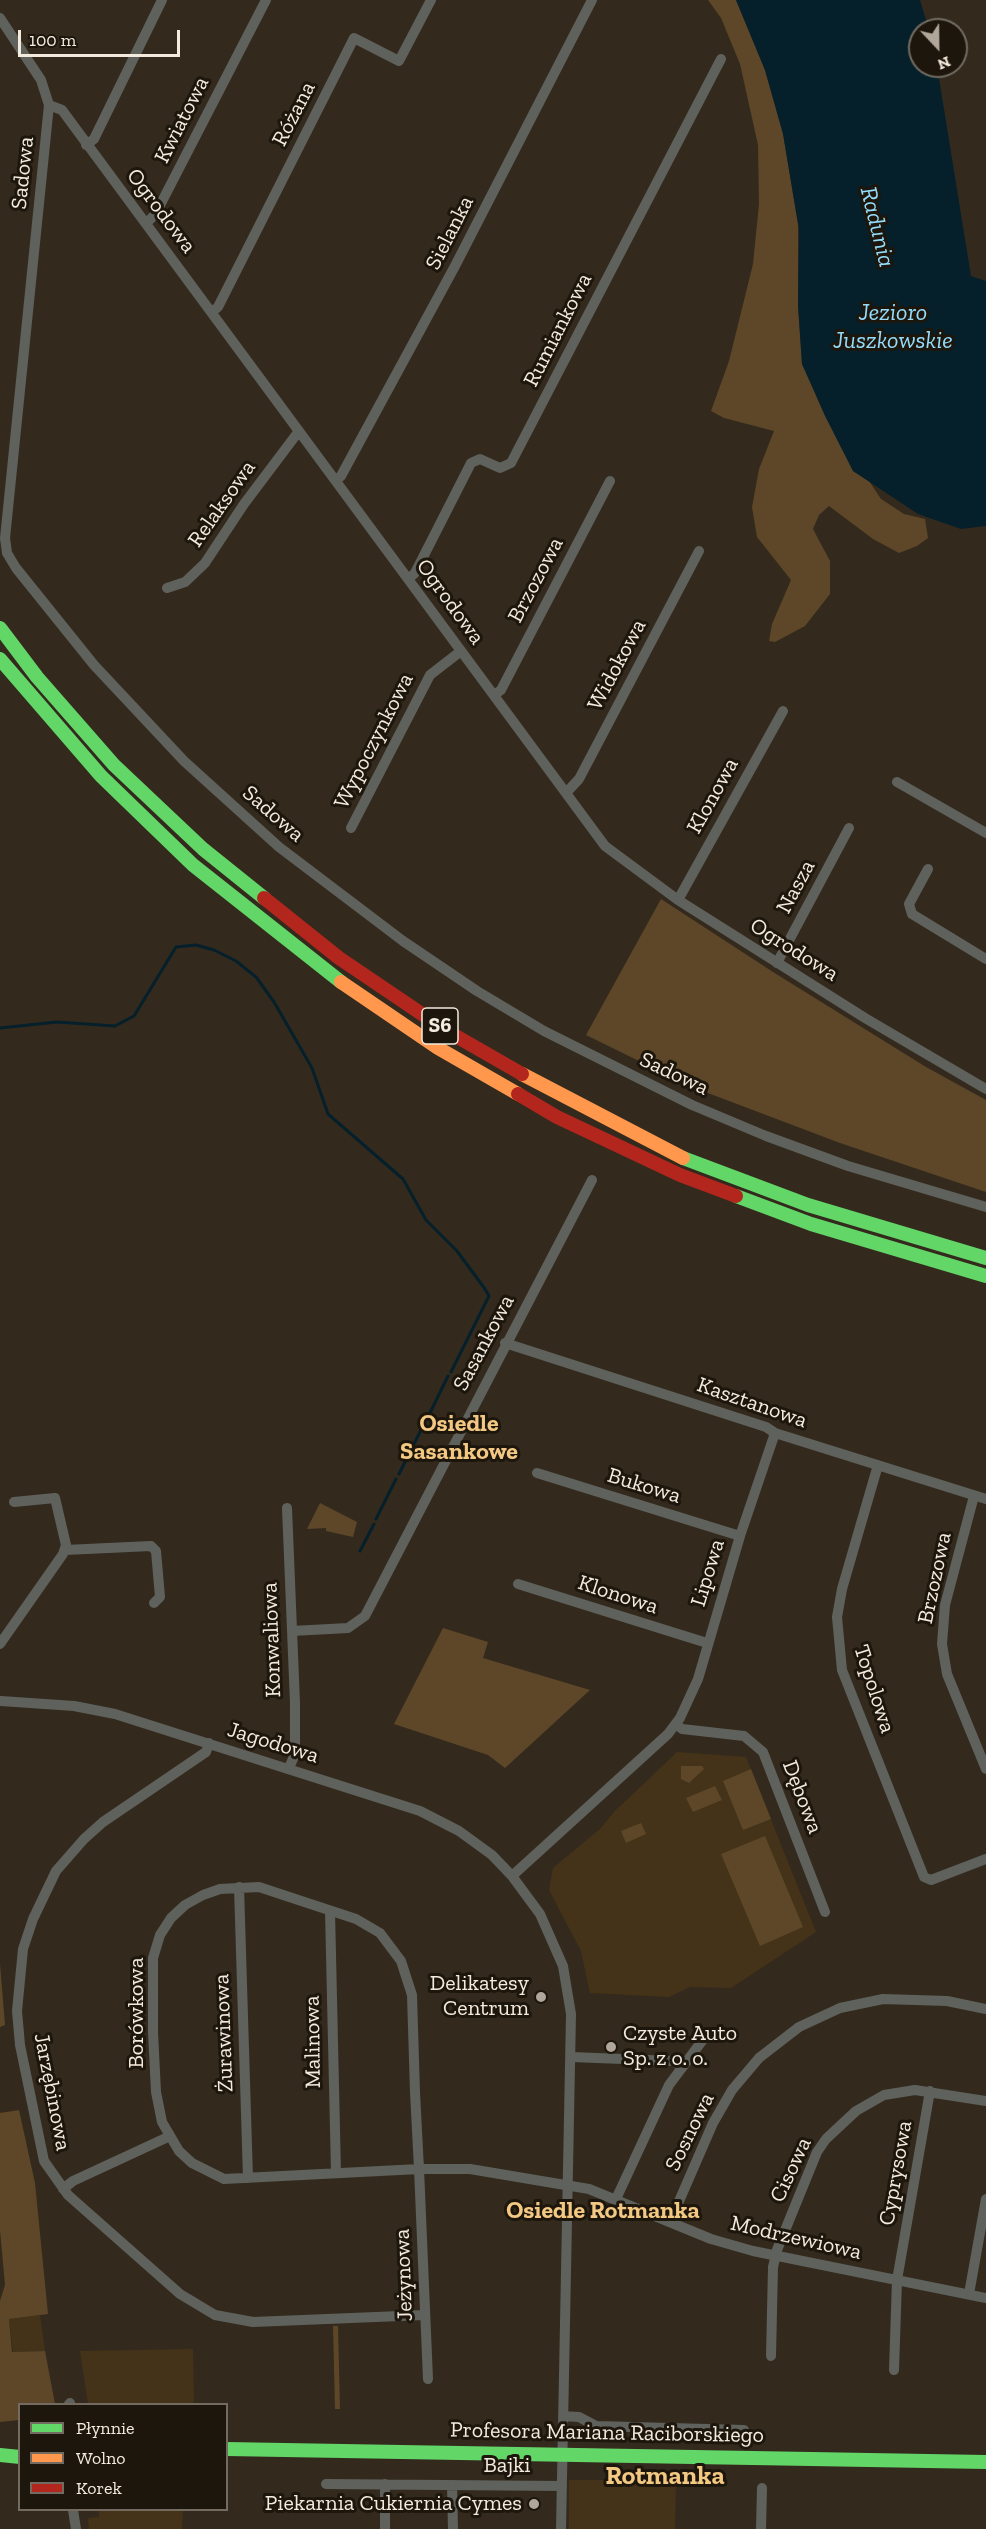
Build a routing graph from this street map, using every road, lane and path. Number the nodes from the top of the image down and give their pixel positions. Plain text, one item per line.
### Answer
1 (162, 0) edge
2 (266, 0) edge
3 (431, 0) edge
4 (592, 0) edge
5 (0, 18) edge
6 (720, 59) dead end
7 (49, 105) junction
8 (86, 145) junction
9 (146, 224) junction
10 (212, 312) junction
11 (299, 431) junction
12 (336, 480) junction
13 (610, 481) dead end
14 (699, 551) dead end
15 (408, 579) junction
16 (167, 588) dead end
17 (0, 628) edge
18 (461, 651) junction
19 (0, 659) edge
20 (494, 695) junction
21 (783, 711) dead end
22 (897, 782) dead end
23 (566, 793) junction
24 (351, 828) dead end
25 (849, 828) dead end
26 (986, 834) edge
27 (928, 869) dead end
28 (678, 900) junction
29 (986, 959) edge
30 (777, 963) junction
31 (986, 1089) edge
32 (592, 1180) dead end
33 (986, 1207) edge
34 (986, 1258) edge
35 (986, 1276) edge
36 (505, 1343) junction
37 (775, 1433) junction
38 (879, 1465) junction
39 (537, 1473) dead end
40 (974, 1496) junction
41 (986, 1499) edge
42 (14, 1502) dead end
43 (287, 1508) dead end
44 (740, 1536) junction
45 (65, 1550) junction
46 (518, 1584) dead end
47 (154, 1603) dead end
48 (292, 1630) junction
49 (707, 1643) junction
50 (0, 1644) edge
51 (1, 1701) edge
52 (676, 1724) junction
53 (209, 1743) junction
54 (289, 1768) junction
55 (986, 1769) edge
56 (986, 1859) edge
57 (512, 1876) junction
58 (239, 1887) junction
59 (330, 1911) junction
60 (825, 1912) dead end
61 (986, 2009) edge
62 (705, 2037) dead end
63 (571, 2057) junction
64 (682, 2068) junction
65 (930, 2091) junction
66 (986, 2101) edge
67 (168, 2137) junction
68 (419, 2169) junction
69 (336, 2173) junction
70 (248, 2178) junction
71 (569, 2186) junction
72 (63, 2189) junction
73 (616, 2199) junction
74 (986, 2199) edge
75 (670, 2222) junction
76 (775, 2256) junction
77 (897, 2280) junction
78 (969, 2294) junction
79 (986, 2298) edge
80 (425, 2314) junction
81 (771, 2356) dead end
82 (894, 2370) dead end
83 (428, 2379) dead end
84 (563, 2416) junction
85 (744, 2430) dead end
86 (228, 2449) edge
87 (562, 2455) junction
88 (986, 2462) edge
89 (326, 2484) dead end
90 (385, 2484) junction
91 (452, 2485) junction
92 (562, 2486) junction
93 (762, 2488) dead end
94 (73, 2511) edge
95 (76, 2529) edge
96 (384, 2529) edge
97 (453, 2529) edge
98 (561, 2529) edge
99 (761, 2529) edge

1 - 8 street
2 - 9 street, Kwiatowa
3 - 10 street, Różana
4 - 12 street, Sielanka
5 - 7 street
6 - 15 street, Rumiankowa
7 - 8 street, Ogrodowa
7 - 33 street, Sadowa
8 - 9 street, Ogrodowa
9 - 10 street, Ogrodowa
10 - 11 street, Ogrodowa
11 - 12 street, Ogrodowa
11 - 16 street, Relaksowa
12 - 15 street, Ogrodowa
13 - 20 street, Brzozowa
14 - 23 street, Widokowa
15 - 18 street, Ogrodowa
17 - 34 main road, S6
18 - 20 street, Ogrodowa
18 - 24 street, Wypoczynkowa
19 - 35 main road, S6
20 - 23 street, Ogrodowa
21 - 28 street, Klonowa
22 - 26 street
23 - 28 street, Ogrodowa
25 - 30 street, Nasza
27 - 29 street
28 - 30 street, Ogrodowa
30 - 31 street, Ogrodowa
32 - 36 street, Sasankowa
36 - 37 street, Kasztanowa
36 - 48 street, Sasankowa
37 - 38 street, Kasztanowa
37 - 44 street, Lipowa
38 - 40 street, Kasztanowa
38 - 56 street, Topolowa
39 - 44 street, Bukowa
40 - 41 street, Kasztanowa
40 - 55 street, Brzozowa
42 - 45 street
43 - 48 street, Konwaliowa
44 - 49 street, Lipowa
45 - 47 street
45 - 50 street
46 - 49 street, Klonowa
48 - 54 street, Konwaliowa
49 - 52 street, Lipowa
51 - 53 street, Jagodowa
52 - 57 street
52 - 60 street, Dębowa
53 - 54 street, Jagodowa
53 - 72 street, Jarzębinowa
54 - 57 street, Jagodowa
57 - 63 street, Jagodowa
58 - 59 street, Borówkowa
58 - 67 street, Borówkowa
58 - 70 street, Żurawinowa
59 - 68 street, Borówkowa
59 - 69 street, Malinowa
61 - 75 street, Sosnowa
62 - 64 street
63 - 64 street
63 - 71 street, Jagodowa
64 - 73 street
65 - 66 street, Cisowa
65 - 76 street, Cisowa
65 - 77 street, Cyprysowa
67 - 70 street, Borówkowa
67 - 72 street
68 - 69 street, Borówkowa
68 - 71 street, Borówkowa
68 - 80 street, Jeżynowa
69 - 70 street, Borówkowa
71 - 73 street, Modrzewiowa
71 - 84 street, Bajki
72 - 80 street, Jarzębinowa
73 - 75 street, Modrzewiowa
74 - 78 street
75 - 76 street, Modrzewiowa
76 - 77 street, Modrzewiowa
76 - 81 street, Cisowa
77 - 78 street, Modrzewiowa
77 - 82 street, Cyprysowa
78 - 79 street, Modrzewiowa
80 - 83 street, Jeżynowa
84 - 85 street
84 - 87 street, Bajki
86 - 87 main road, Profesora Mariana Raciborskiego
87 - 88 main road, Profesora Mariana Raciborskiego
87 - 92 street, Bajki
89 - 90 street, Bajki
90 - 91 street, Bajki
90 - 96 street
91 - 92 street, Bajki
91 - 97 street, Bajki
92 - 98 street, Bajki
93 - 99 street
94 - 95 street

